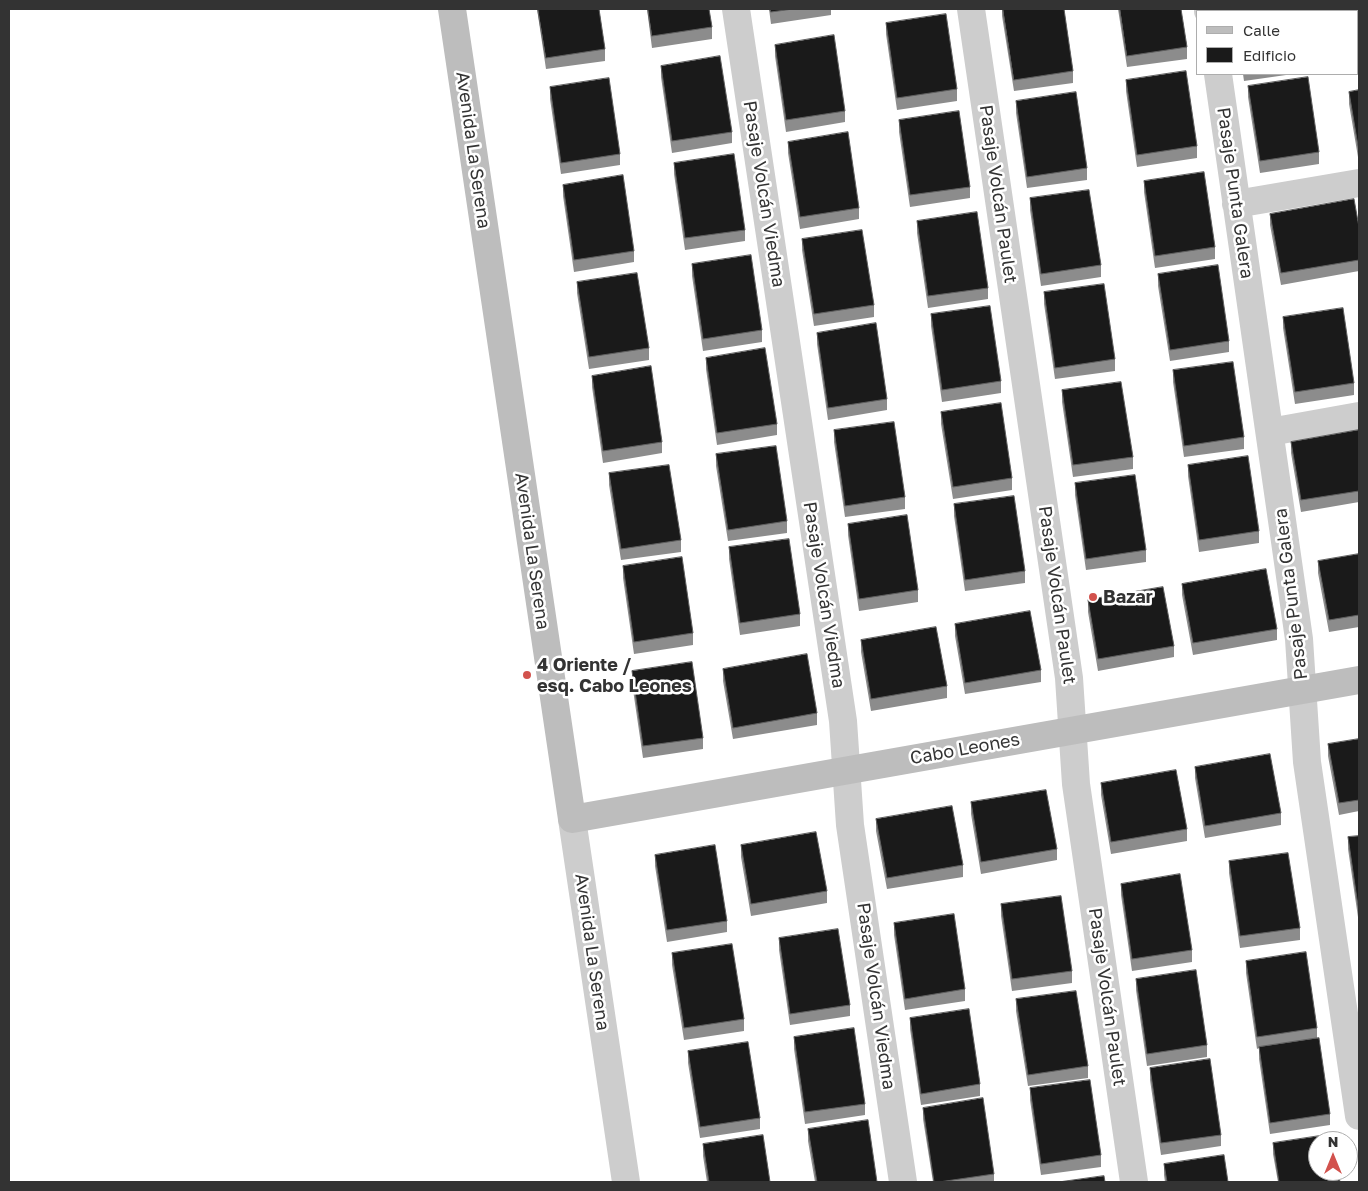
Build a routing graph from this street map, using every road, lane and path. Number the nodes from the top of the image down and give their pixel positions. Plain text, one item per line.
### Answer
1 (452, 9) edge
2 (736, 9) edge
3 (971, 9) edge
4 (1218, 75) edge
5 (1359, 183) edge
6 (1236, 204) junction
7 (1359, 416) edge
8 (1270, 432) junction
9 (1359, 680) edge
10 (1302, 690) junction
11 (1073, 730) junction
12 (846, 770) junction
13 (572, 819) junction
14 (1359, 1116) edge
15 (626, 1182) edge
16 (903, 1182) edge
17 (1134, 1182) edge

1 - 13 street, Avenida La Serena
2 - 12 street, Pasaje Volcán Viedma
3 - 11 street, Pasaje Volcán Paulet
4 - 6 street, Pasaje Punta Galera
5 - 6 street
6 - 8 street, Pasaje Punta Galera
7 - 8 street
8 - 10 street, Pasaje Punta Galera
9 - 10 street, Cabo Leones
10 - 11 street, Cabo Leones
10 - 14 street, Pasaje Punta Galera
11 - 12 street, Cabo Leones
11 - 17 street, Pasaje Volcán Paulet
12 - 13 street, Cabo Leones
12 - 16 street, Pasaje Volcán Viedma
13 - 15 street, Avenida La Serena

